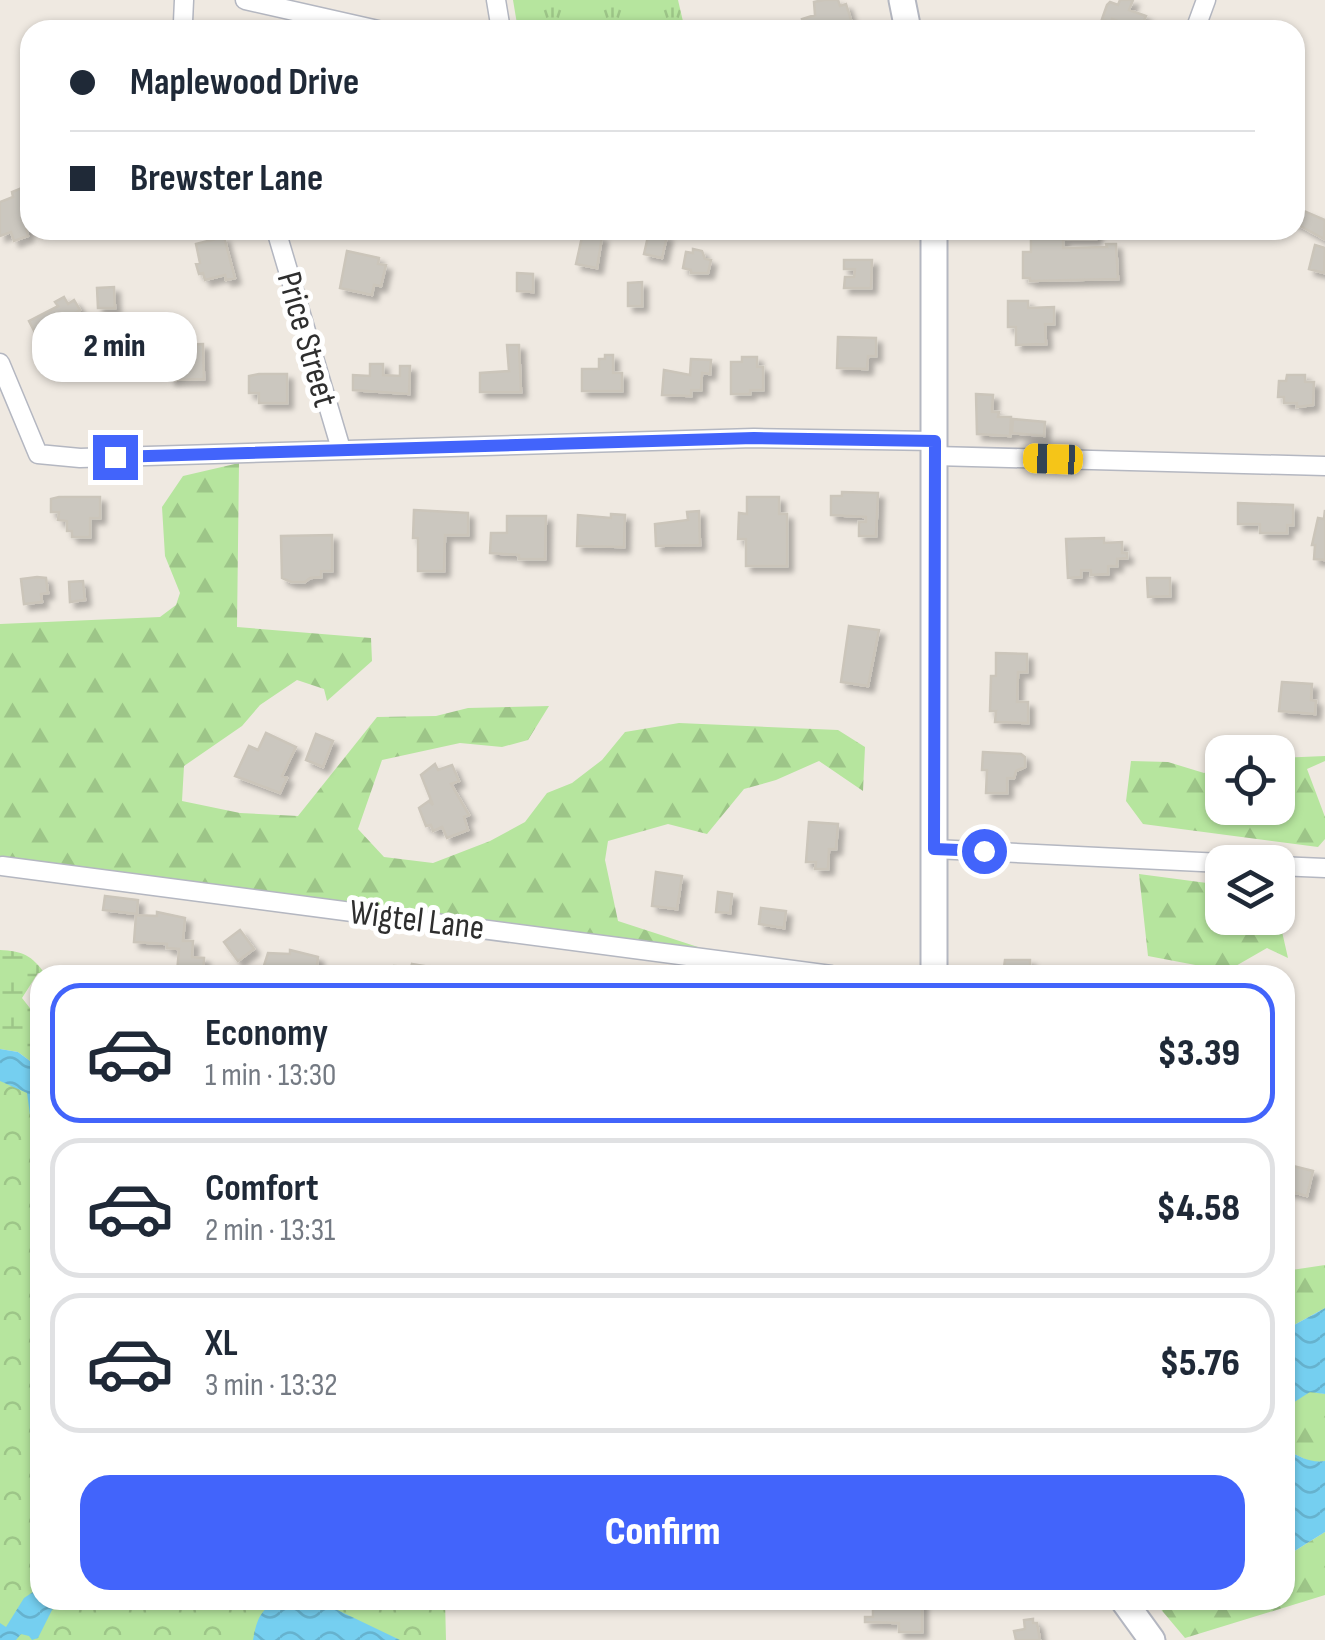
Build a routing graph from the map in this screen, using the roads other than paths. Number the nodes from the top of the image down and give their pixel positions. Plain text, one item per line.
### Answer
1 (245, 0) edge
2 (334, 20) edge
3 (279, 240) edge
4 (934, 240) edge
5 (0, 363) edge
6 (935, 448) junction
7 (340, 449) junction
8 (1325, 466) edge
9 (934, 849) junction
10 (1205, 862) edge
11 (2, 866) edge
12 (1295, 867) edge
13 (1325, 868) edge
14 (756, 965) edge
15 (934, 965) edge
16 (1130, 1610) edge
17 (1152, 1640) edge

1 - 2 street
3 - 7 street, Price Street
4 - 6 main road
5 - 7 street
6 - 7 street
6 - 8 street
6 - 9 main road
9 - 10 street
9 - 15 main road
11 - 14 street, Wigtel Lane
12 - 13 street
16 - 17 main road

